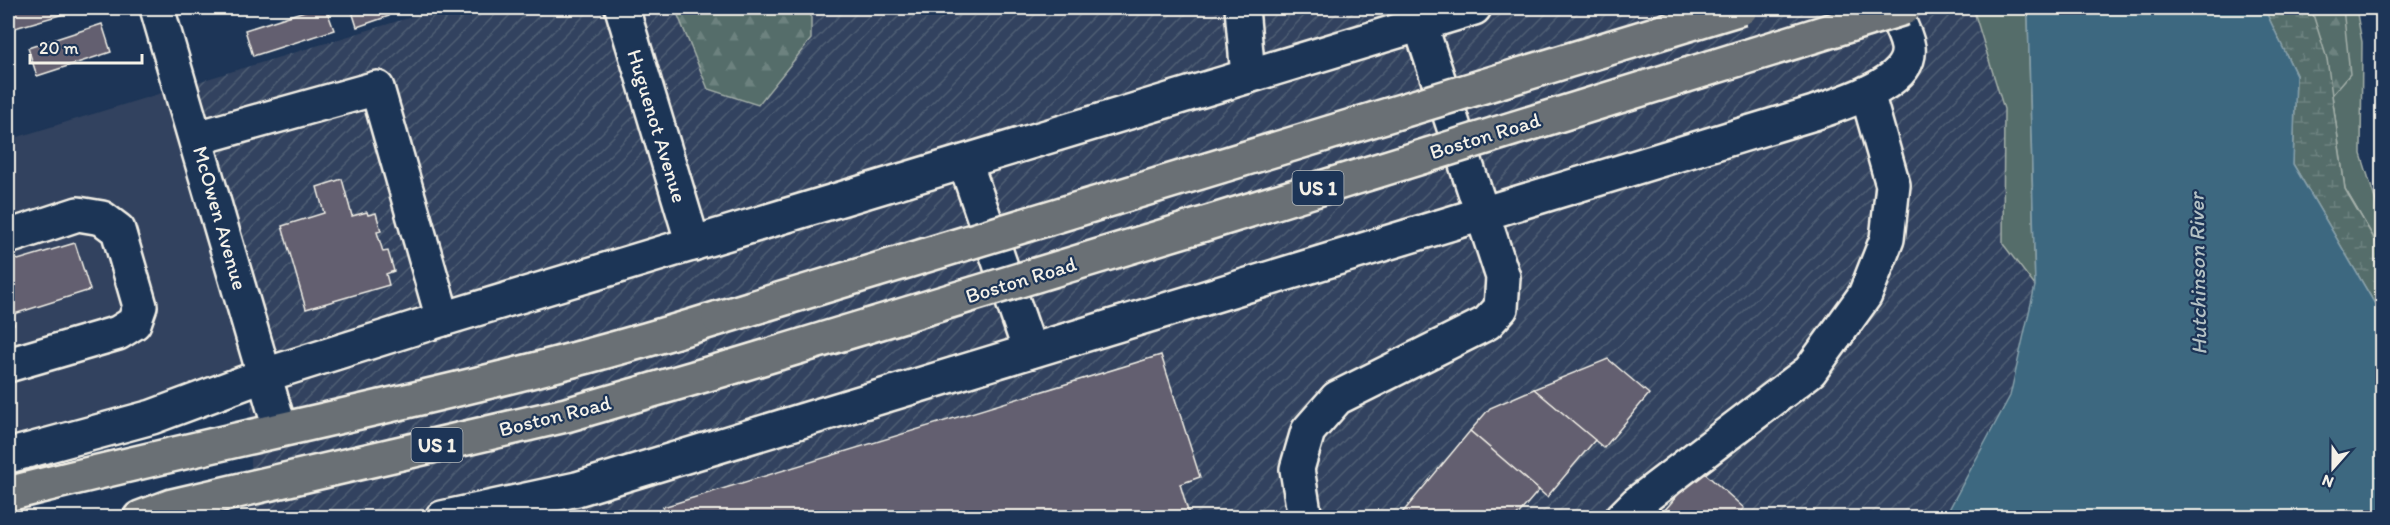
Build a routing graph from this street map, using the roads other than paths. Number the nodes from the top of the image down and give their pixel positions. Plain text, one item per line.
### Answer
1 (157, 8) edge
2 (621, 8) edge
3 (1242, 8) edge
4 (1741, 8) edge
5 (1892, 8) edge
6 (1904, 8) edge
7 (1466, 9) edge
8 (1420, 24) junction
9 (1248, 76) junction
10 (1867, 93) junction
11 (197, 138) junction
12 (965, 162) junction
13 (1481, 214) junction
14 (8, 237) edge
15 (693, 244) junction
16 (443, 319) junction
17 (1030, 351) junction
18 (8, 365) edge
19 (265, 375) junction
20 (280, 429) junction
21 (10, 448) edge
22 (8, 494) edge
23 (140, 518) edge
24 (442, 518) edge
25 (1305, 518) edge
26 (1622, 518) edge

1 - 11 street, McOwen Avenue
2 - 15 street, Huguenot Avenue
3 - 9 street
4 - 20 main road, US 1, bridge
5 - 10 street
6 - 23 main road, Boston Road / US 1, bridge
7 - 8 street
8 - 9 street
8 - 13 street
9 - 12 street
10 - 13 street
10 - 26 street
11 - 16 street
11 - 19 street, McOwen Avenue
12 - 15 street
12 - 17 street
13 - 17 street
13 - 25 street
14 - 18 street
15 - 16 street
16 - 19 street
17 - 24 street
19 - 20 street, McOwen Avenue
19 - 21 street
20 - 22 main road, US 1

